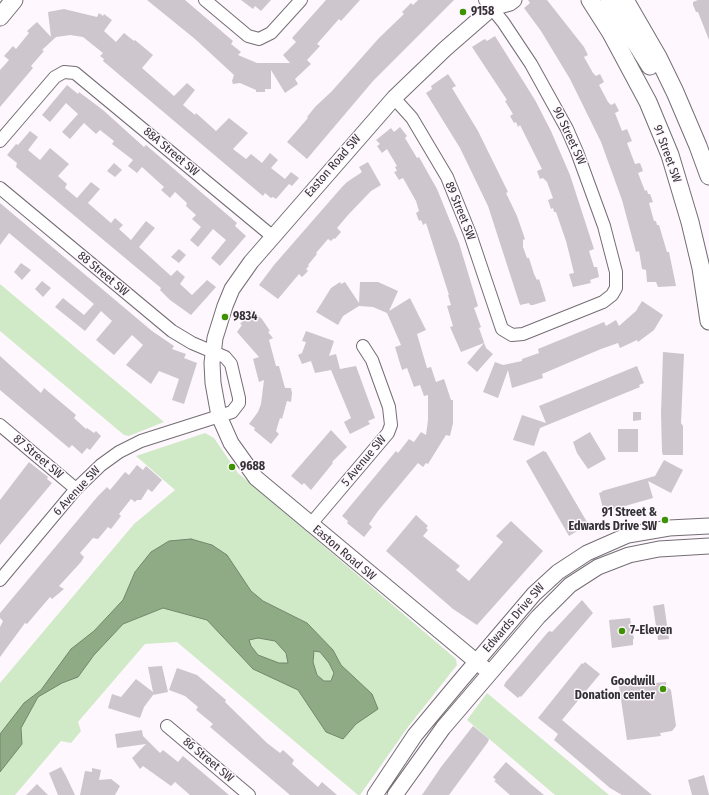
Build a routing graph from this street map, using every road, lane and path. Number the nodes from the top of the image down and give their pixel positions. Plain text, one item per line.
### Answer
1 (14, 0) edge
2 (205, 0) edge
3 (301, 0) edge
4 (514, 0) edge
5 (590, 0) edge
6 (609, 0) edge
7 (625, 0) edge
8 (491, 3) edge
9 (0, 17) edge
10 (675, 92) junction
11 (394, 98) junction
12 (0, 141) edge
13 (709, 176) edge
14 (0, 188) edge
15 (272, 236) junction
16 (709, 321) edge
17 (507, 333) joint
18 (363, 346) dead end
19 (213, 351) junction
20 (220, 416) junction
21 (0, 425) edge
22 (76, 489) junction
23 (310, 525) junction
24 (709, 526) edge
25 (709, 546) edge
26 (0, 580) edge
27 (476, 662) junction
28 (490, 673) junction
29 (167, 726) dead end
30 (249, 795) edge
31 (375, 795) edge
32 (395, 795) edge

1 - 9 main road
2 - 3 street
4 - 8 street, Easton Road SW
5 - 16 main road, 91 Street SW
6 - 10 main road
7 - 10 main road
8 - 11 street, Easton Road SW
8 - 17 street, 90 Street SW
10 - 13 main road
11 - 15 street, Easton Road SW
11 - 17 street, 89 Street SW
12 - 15 street, 88A Street SW
14 - 19 street, 88 Street SW
15 - 19 street, Easton Road SW
18 - 23 street, 5 Avenue SW
19 - 20 street, Easton Road SW
19 - 20 street
20 - 22 street, 6 Avenue SW
20 - 23 street, Easton Road SW
21 - 22 street, 87 Street SW
22 - 26 street, 6 Avenue SW
23 - 27 street, Easton Road SW
24 - 27 street, Edwards Drive SW
25 - 28 street, Edwards Drive SW
27 - 28 street, Easton Road SW
27 - 31 street, Edwards Drive SW
28 - 32 street, Edwards Drive SW
29 - 30 street, 86 Street SW

